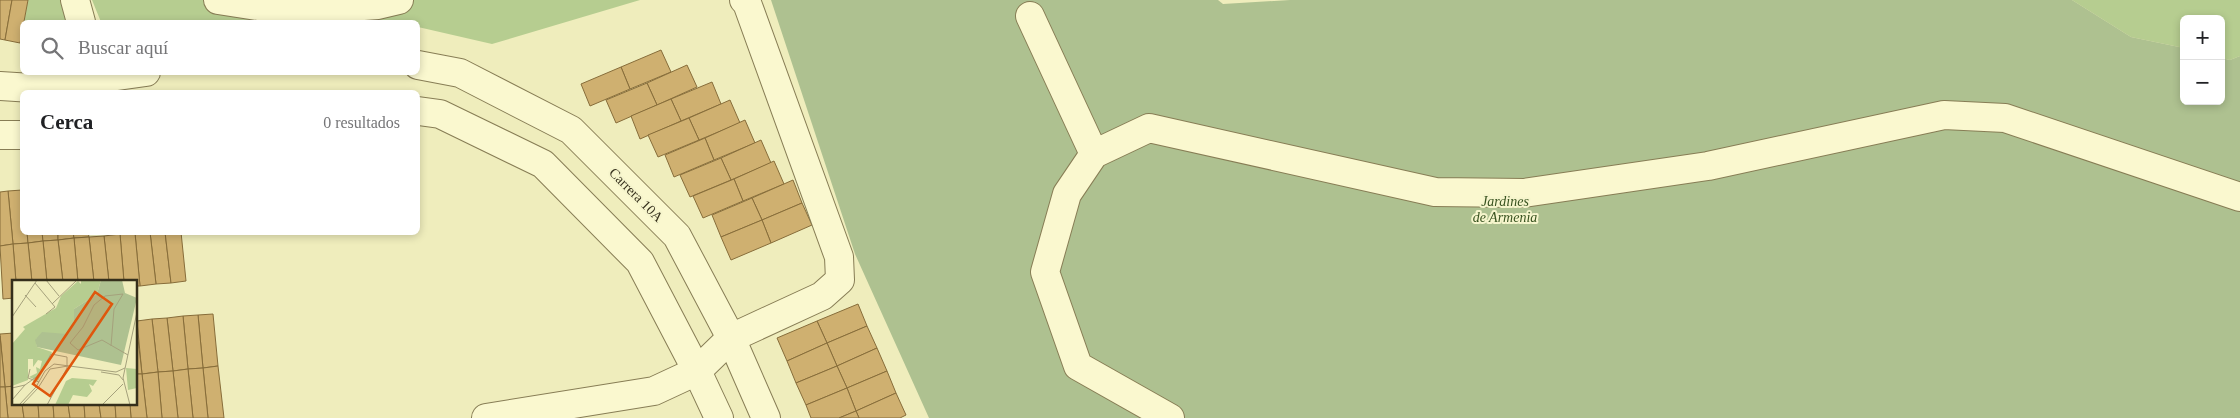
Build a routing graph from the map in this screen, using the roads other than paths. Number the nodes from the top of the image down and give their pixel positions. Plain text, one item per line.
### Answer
1 (75, 0) edge
2 (218, 0) edge
3 (399, 0) edge
4 (744, 0) edge
5 (1030, 16) dead end
6 (80, 20) edge
7 (420, 65) edge
8 (102, 76) edge
9 (0, 86) edge
10 (420, 111) edge
11 (0, 135) edge
12 (20, 136) edge
13 (1094, 154) junction
14 (2240, 197) edge
15 (730, 338) junction
16 (697, 371) junction
17 (486, 418) edge
18 (719, 418) edge
19 (766, 418) edge
20 (1170, 418) edge

1 - 6 street
2 - 3 street
4 - 15 street
5 - 13 street
7 - 15 street, Carrera 10A
8 - 9 street
10 - 16 street
11 - 12 street
13 - 14 street
13 - 20 street
15 - 16 street
15 - 19 street, Carrera 10A
16 - 17 street
16 - 18 street

